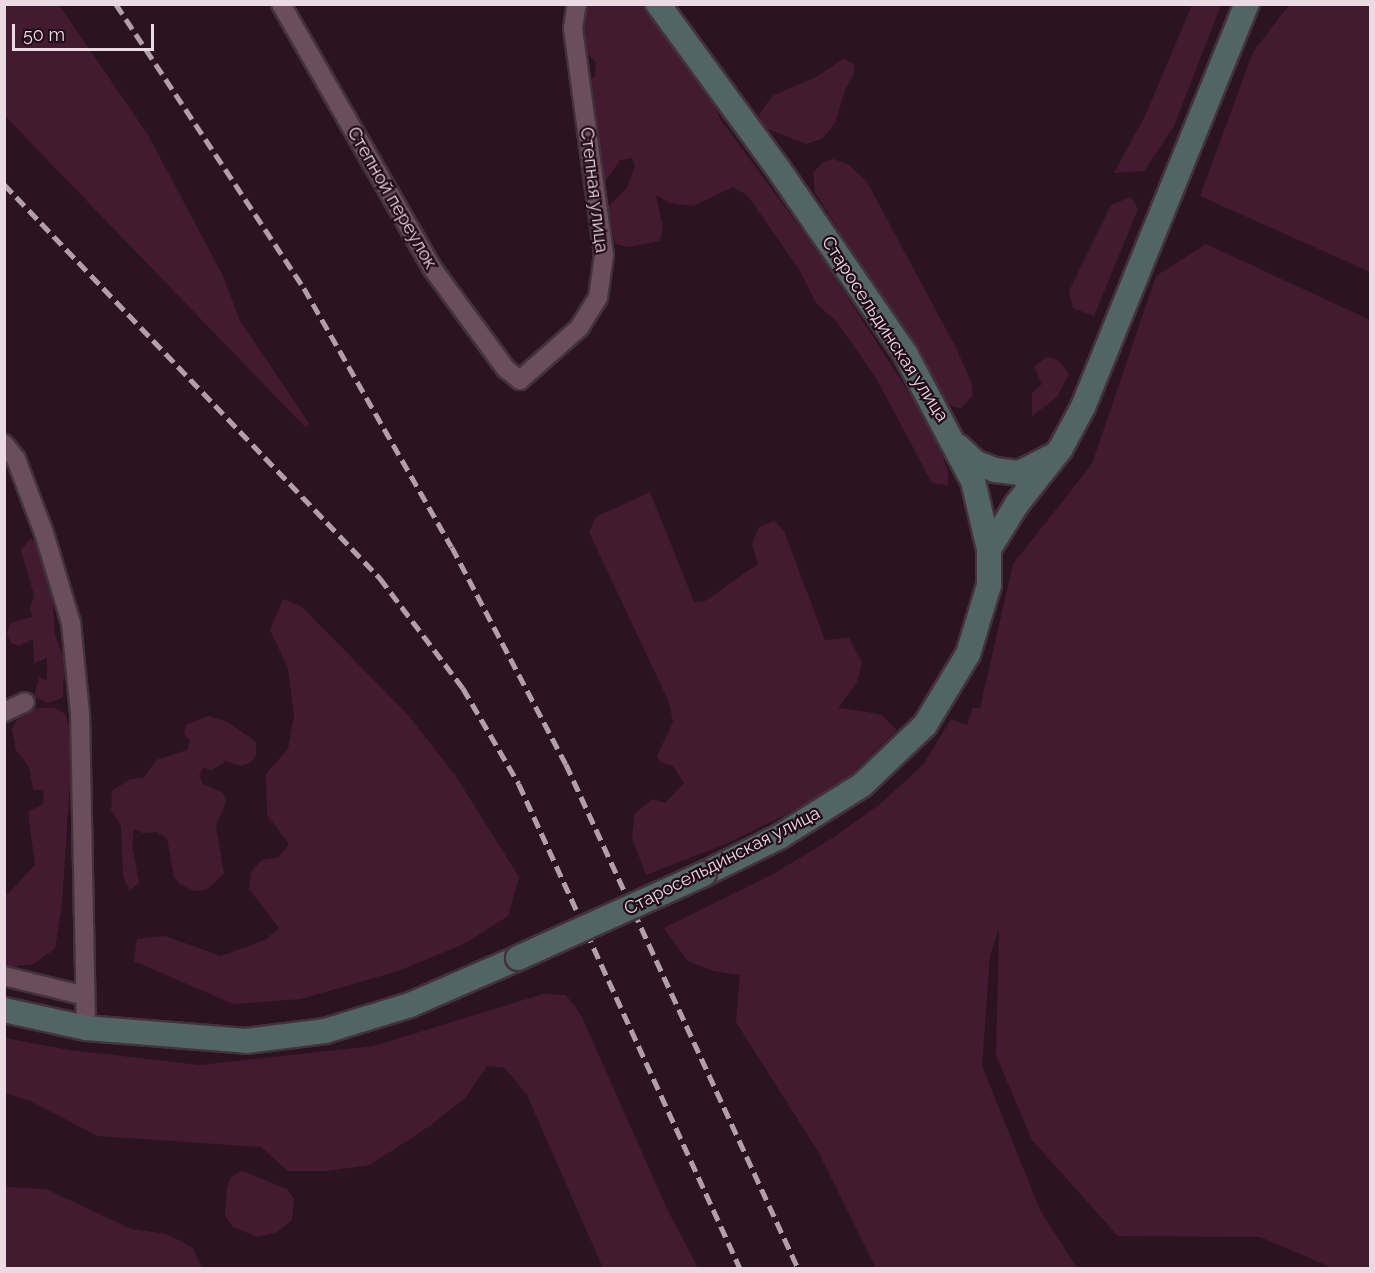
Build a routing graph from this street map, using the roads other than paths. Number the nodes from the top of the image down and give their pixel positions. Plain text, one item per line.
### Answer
1 (280, 4) edge
2 (578, 4) edge
3 (1247, 4) edge
4 (660, 5) edge
5 (520, 380) joint
6 (956, 443) junction
7 (4, 444) edge
8 (1061, 448) junction
9 (989, 549) junction
10 (24, 702) dead end
11 (4, 712) edge
12 (4, 976) edge
13 (86, 996) junction
14 (4, 1010) edge
15 (86, 1028) junction

1 - 5 street, Степной переулок
2 - 5 street, Степная улица
3 - 8 main road
4 - 6 main road, Старосельдинская улица
6 - 8 main road
6 - 9 main road, Старосельдинская улица
7 - 13 street
8 - 9 main road
9 - 15 main road, Старосельдинская улица, bridge
10 - 11 street
12 - 13 street
13 - 15 street
14 - 15 main road, Старосельдинская улица

